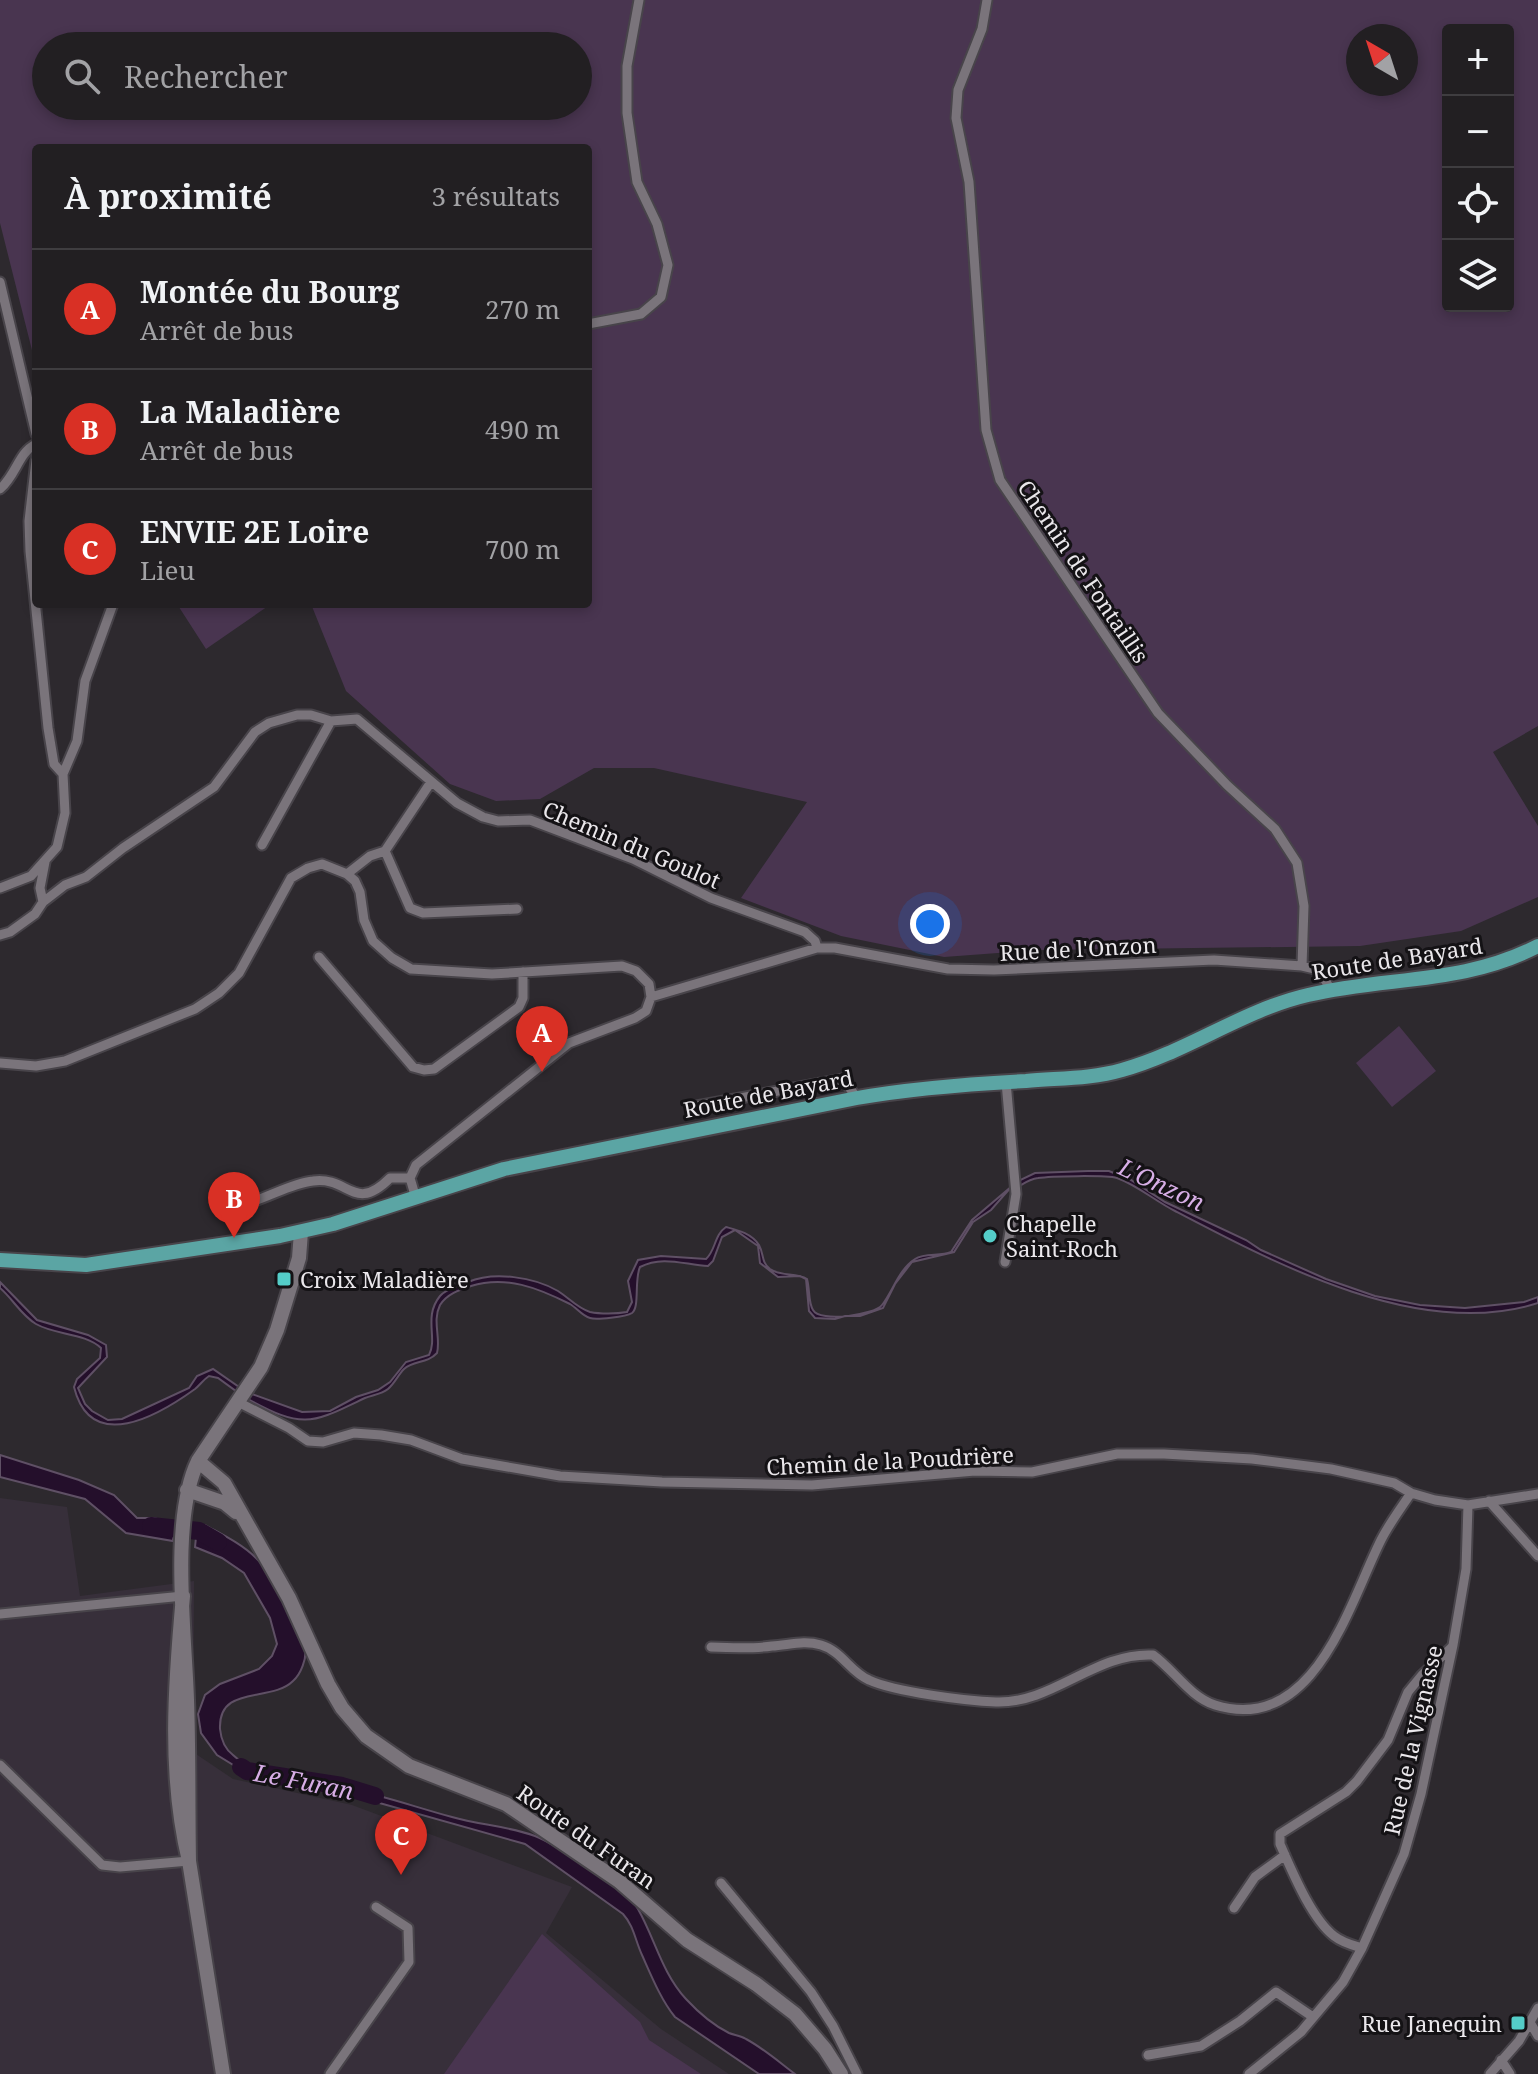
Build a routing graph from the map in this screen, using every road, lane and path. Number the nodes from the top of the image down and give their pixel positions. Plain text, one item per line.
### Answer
1 (639, 0) edge
2 (987, 0) edge
3 (0, 282) edge
4 (592, 323) edge
5 (32, 417) edge
6 (32, 447) edge
7 (0, 489) edge
8 (32, 495) edge
9 (32, 571) edge
10 (36, 608) edge
11 (112, 608) edge
12 (331, 721) junction
13 (63, 774) junction
14 (431, 782) junction
15 (262, 845) dead end
16 (385, 851) junction
17 (45, 862) junction
18 (347, 874) junction
19 (0, 888) edge
20 (43, 902) junction
21 (517, 909) dead end
22 (0, 935) edge
23 (1538, 946) edge
24 (817, 948) junction
25 (319, 957) dead end
26 (1302, 966) junction
27 (523, 972) junction
28 (1331, 990) junction
29 (651, 997) junction
30 (0, 1063) edge
31 (1006, 1082) junction
32 (857, 1098) junction
33 (691, 1107) dead end
34 (410, 1178) junction
35 (415, 1195) junction
36 (247, 1206) dead end
37 (301, 1232) junction
38 (0, 1260) edge
39 (1005, 1262) dead end
40 (238, 1402) junction
41 (198, 1461) junction
42 (187, 1490) junction
43 (1411, 1493) junction
44 (1538, 1494) edge
45 (1489, 1501) junction
46 (1468, 1505) junction
47 (242, 1517) junction
48 (1538, 1556) edge
49 (183, 1596) junction
50 (0, 1614) edge
51 (1453, 1645) junction
52 (711, 1647) dead end
53 (0, 1765) edge
54 (1285, 1855) junction
55 (189, 1861) junction
56 (721, 1883) dead end
57 (376, 1907) dead end
58 (1234, 1908) dead end
59 (1362, 1948) junction
60 (1538, 2008) edge
61 (1313, 2017) junction
62 (1531, 2024) junction
63 (1538, 2036) edge
64 (1148, 2055) dead end
65 (1501, 2060) junction
66 (223, 2074) edge
67 (330, 2074) edge
68 (841, 2074) edge
69 (857, 2074) edge
70 (1249, 2074) edge
71 (1490, 2074) edge
72 (1510, 2074) edge

1 - 4 street
2 - 26 street, Chemin de Fontaillis
3 - 5 street
6 - 7 street
8 - 9 street
10 - 13 street
11 - 13 street
12 - 14 street, Chemin du Goulot
12 - 15 street
12 - 20 street, Chemin du Goulot
13 - 17 street
14 - 16 street
14 - 24 street, Chemin du Goulot
16 - 18 street
16 - 21 street
17 - 19 street
17 - 20 street
18 - 27 street
18 - 30 street
20 - 22 street, Chemin du Goulot
23 - 28 main road, Route de Bayard
24 - 26 street, Rue de l'Onzon
24 - 29 street
25 - 27 street
26 - 28 street
27 - 29 street
28 - 31 main road, Route de Bayard
29 - 34 street
31 - 32 main road, Route de Bayard
31 - 39 street
32 - 33 street
32 - 35 main road, Route de Bayard
34 - 35 street
34 - 36 street
35 - 37 main road, Route de Bayard
37 - 38 main road, Route de Bayard
37 - 40 main road
40 - 41 main road
40 - 43 street, Chemin de la Poudrière
41 - 42 main road
41 - 47 main road, Route du Furan
42 - 47 main road, Route du Furan
42 - 49 main road
43 - 46 street, Chemin de la Poudrière
43 - 52 street
44 - 45 street
45 - 46 street
45 - 48 street
46 - 51 street, Rue de la Vignasse
47 - 68 main road, Route du Furan
49 - 50 street
49 - 55 main road
51 - 54 street
51 - 59 street, Rue de la Vignasse
53 - 55 street
54 - 58 street
54 - 59 street
55 - 66 main road
56 - 69 street
57 - 67 street
59 - 61 street, Rue de la Vignasse
60 - 62 street
61 - 64 street
61 - 70 street, Rue de la Vignasse
62 - 63 street
62 - 65 street
65 - 71 street
65 - 72 street

